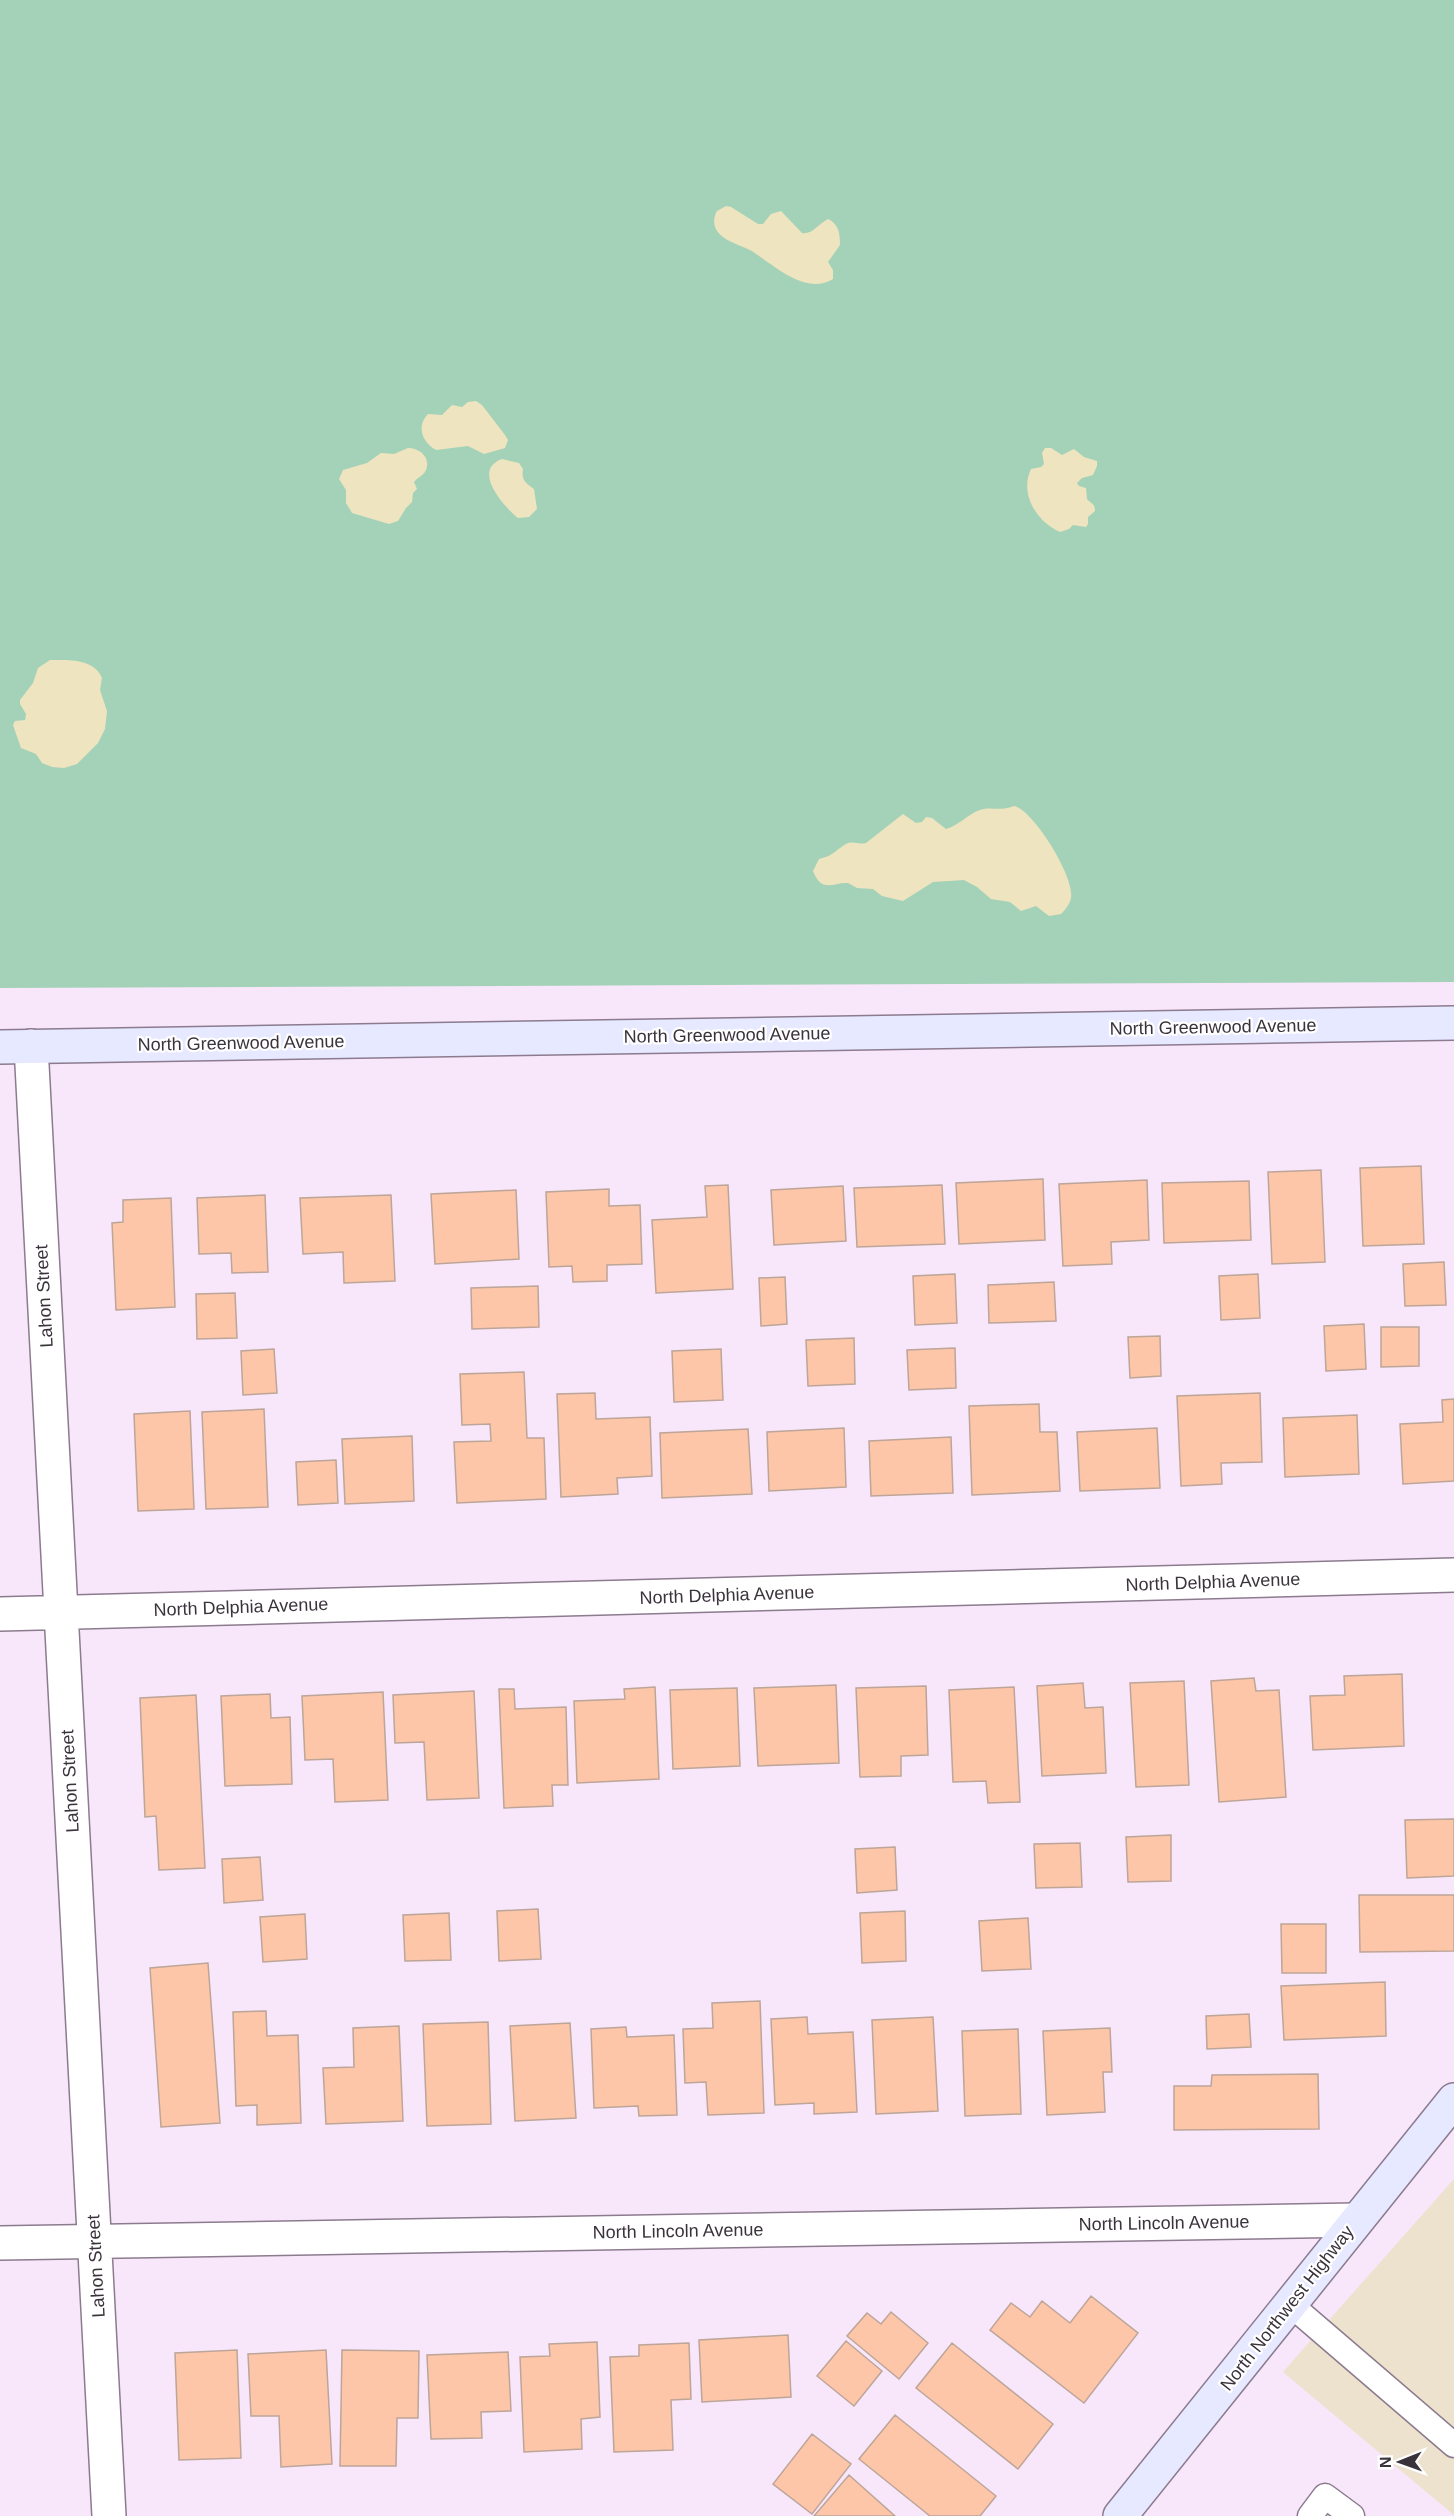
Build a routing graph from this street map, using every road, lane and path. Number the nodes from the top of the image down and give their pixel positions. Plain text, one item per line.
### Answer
1 (1454, 1023) edge
2 (15, 1047) edge
3 (1454, 1575) edge
4 (61, 1612) junction
5 (0, 1614) edge
6 (1454, 2100) edge
7 (1356, 2220) junction
8 (94, 2241) junction
9 (0, 2243) edge
10 (1291, 2304) junction
11 (1454, 2445) edge
12 (109, 2516) edge
13 (1120, 2516) edge
14 (1310, 2516) edge
15 (1352, 2516) edge

1 - 2 street, North Greenwood Avenue
2 - 4 street, Lahon Street
3 - 4 street, North Delphia Avenue
4 - 5 street, North Delphia Avenue
4 - 8 street, Lahon Street
6 - 7 street, North Northwest Highway
7 - 8 street, North Lincoln Avenue
7 - 10 street, North Northwest Highway
8 - 9 street, North Lincoln Avenue
8 - 12 street, Lahon Street
10 - 11 lane
10 - 13 street, North Northwest Highway
14 - 15 lane

